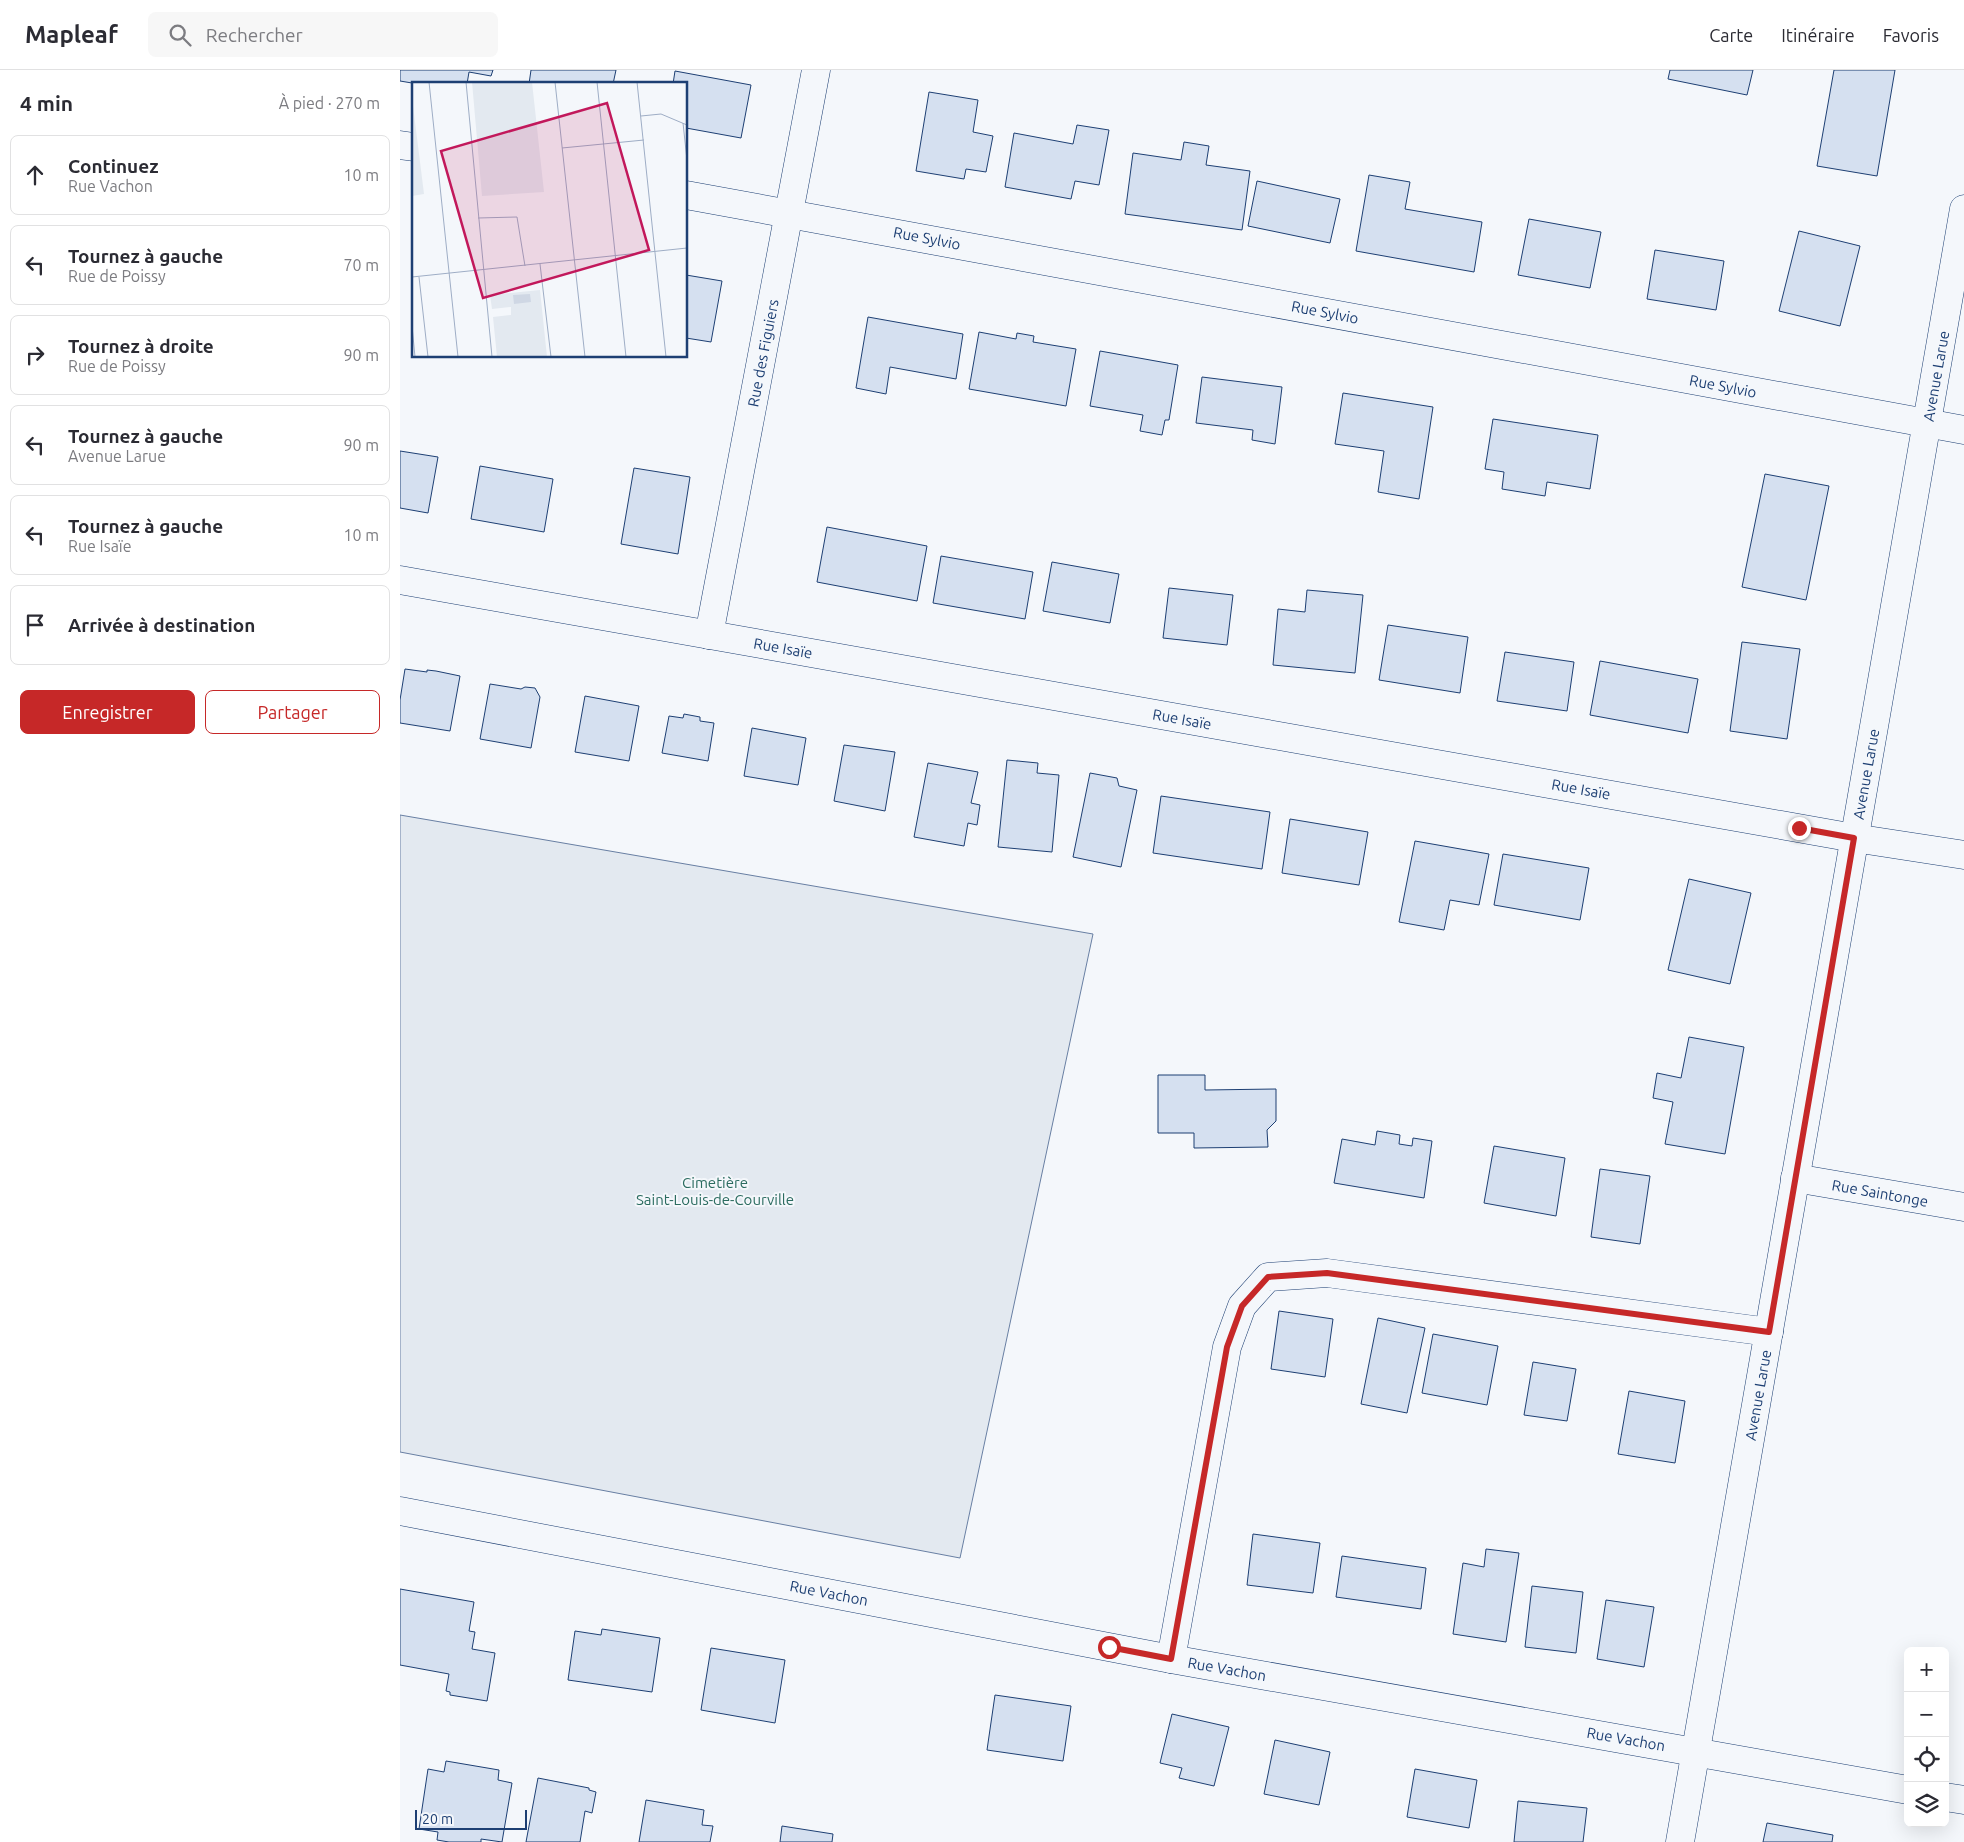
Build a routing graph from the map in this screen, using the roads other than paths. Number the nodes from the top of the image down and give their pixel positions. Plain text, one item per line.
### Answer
1 (816, 70) edge
2 (688, 195) edge
3 (1964, 210) edge
4 (789, 213) junction
5 (1928, 424) junction
6 (1964, 430) edge
7 (400, 580) edge
8 (709, 636) junction
9 (1854, 838) junction
10 (1964, 855) edge
11 (1795, 1178) junction
12 (1964, 1207) edge
13 (1769, 1332) junction
14 (400, 1511) edge
15 (1171, 1659) junction
16 (1697, 1751) junction
17 (1904, 1789) edge
18 (1949, 1798) edge
19 (1964, 1800) edge
20 (1680, 1842) edge

1 - 4 street, Rue des Figuiers
2 - 4 street, Rue Sylvio
3 - 5 street, Avenue Larue
4 - 5 street, Rue Sylvio
4 - 8 street, Rue des Figuiers
5 - 6 street, Rue Sylvio
5 - 9 street, Avenue Larue
7 - 8 street, Rue Isaïe
8 - 9 street, Rue Isaïe
9 - 10 street, Rue Isaïe
9 - 11 street, Avenue Larue
11 - 12 street, Rue Saintonge
11 - 13 street, Avenue Larue
13 - 15 street
13 - 16 street, Avenue Larue
14 - 15 street, Rue Vachon
15 - 16 street, Rue Vachon
16 - 17 street, Rue Vachon
16 - 20 street, Avenue Larue
18 - 19 street

